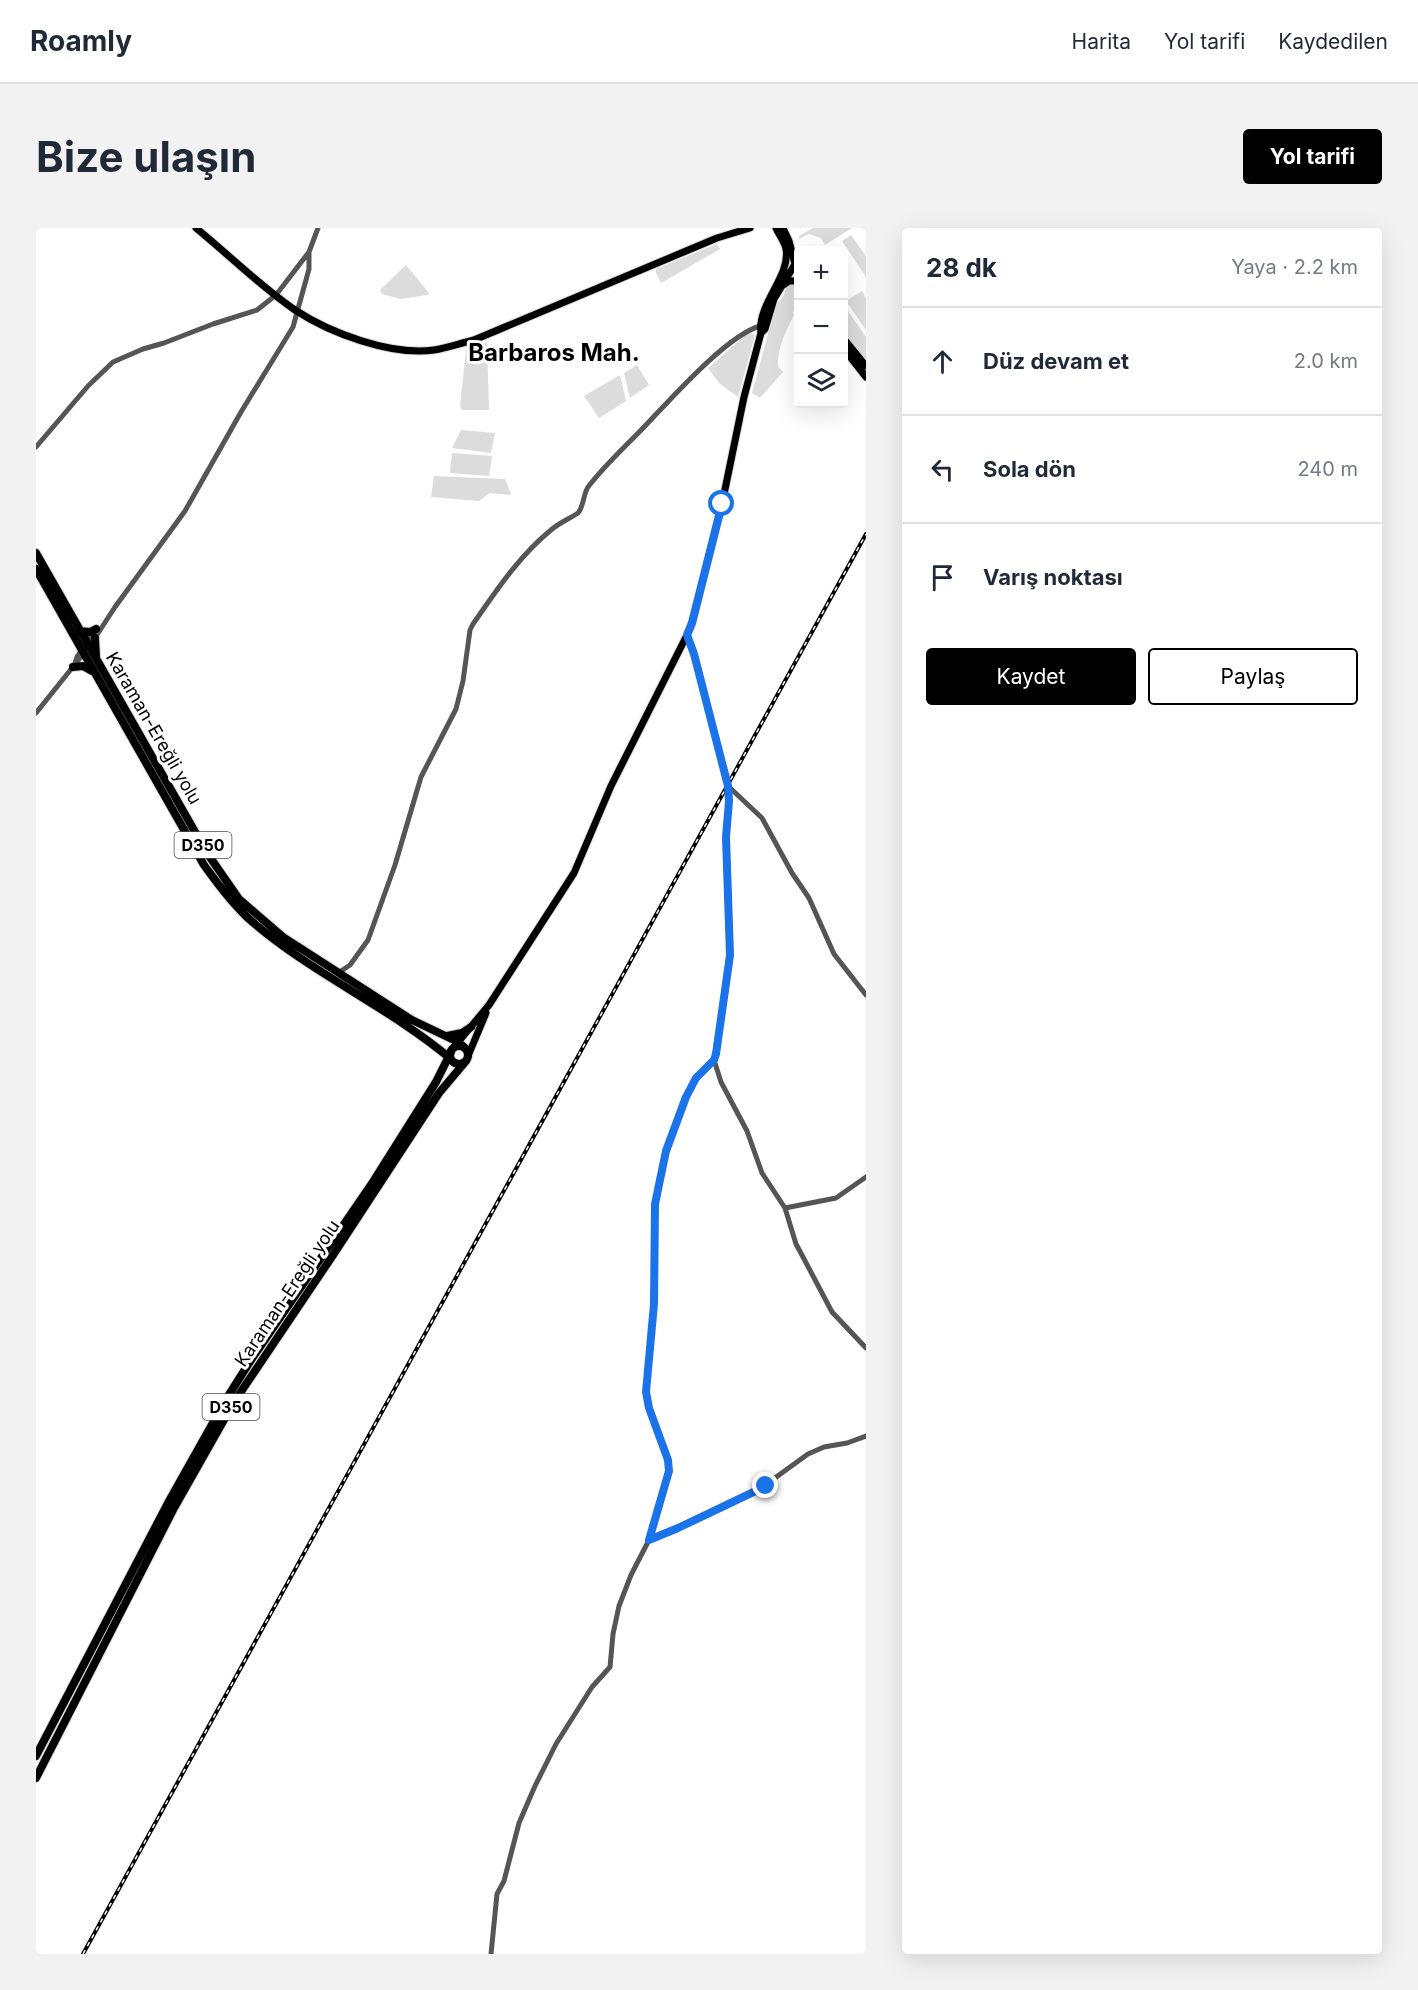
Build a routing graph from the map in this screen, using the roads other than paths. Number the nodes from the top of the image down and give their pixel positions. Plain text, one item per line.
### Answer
1 (196, 228) edge
2 (318, 228) edge
3 (750, 228) edge
4 (771, 228) edge
5 (776, 228) edge
6 (741, 230) edge
7 (784, 231) edge
8 (787, 243) junction
9 (309, 252) junction
10 (794, 258) edge
11 (794, 268) edge
12 (794, 280) edge
13 (783, 285) junction
14 (276, 295) junction
15 (297, 311) junction
16 (760, 329) junction
17 (848, 345) edge
18 (847, 354) edge
19 (866, 366) edge
20 (866, 377) edge
21 (36, 447) edge
22 (36, 553) edge
23 (36, 569) edge
24 (77, 634) junction
25 (687, 635) junction
26 (89, 643) junction
27 (73, 668) junction
28 (96, 675) junction
29 (36, 713) edge
30 (728, 786) junction
31 (338, 973) junction
32 (866, 995) edge
33 (489, 1005) junction
34 (471, 1027) junction
35 (439, 1035) junction
36 (422, 1036) junction
37 (455, 1051) junction
38 (467, 1059) junction
39 (714, 1060) junction
40 (436, 1082) junction
41 (866, 1177) edge
42 (785, 1208) junction
43 (866, 1348) edge
44 (866, 1436) edge
45 (649, 1540) junction
46 (36, 1756) edge
47 (36, 1778) edge
48 (491, 1954) edge

1 - 14 main road
2 - 9 street
3 - 6 main road
4 - 7 main road
5 - 7 main road
6 - 15 main road
7 - 8 main road
8 - 10 main road
8 - 16 main road
9 - 14 street
9 - 15 street
11 - 13 main road
12 - 13 main road
13 - 16 main road
14 - 15 main road
14 - 21 street
15 - 26 street
16 - 25 main road
16 - 31 street
17 - 19 main road
18 - 20 main road
22 - 24 highway, Karaman-Ereğli yolu / D350
23 - 24 highway, Karaman-Ereğli yolu / D350
24 - 26 highway, Karaman-Ereğli yolu / D350
24 - 26 highway
24 - 26 highway
25 - 30 street
25 - 33 main road
26 - 27 street
26 - 28 highway, Karaman-Ereğli yolu / D350
26 - 31 highway, Karaman-Ereğli yolu / D350
27 - 28 highway
27 - 29 street
28 - 36 highway, Karaman-Ereğli yolu / D350
30 - 32 street
30 - 39 street
31 - 35 highway, Karaman-Ereğli yolu / D350
33 - 34 main road
33 - 38 main road
34 - 35 highway
34 - 37 main road
35 - 37 highway, Karaman-Ereğli yolu / D350
36 - 37 highway
36 - 40 highway, D350
37 - 38 highway
37 - 38 highway, Karaman-Ereğli yolu
37 - 40 highway, Karaman-Ereğli yolu
38 - 47 highway, Karaman-Ereğli yolu / D350
39 - 42 street
39 - 45 street
40 - 46 highway, Karaman-Ereğli yolu / D350
41 - 42 street
42 - 43 street
44 - 45 street
45 - 48 street

